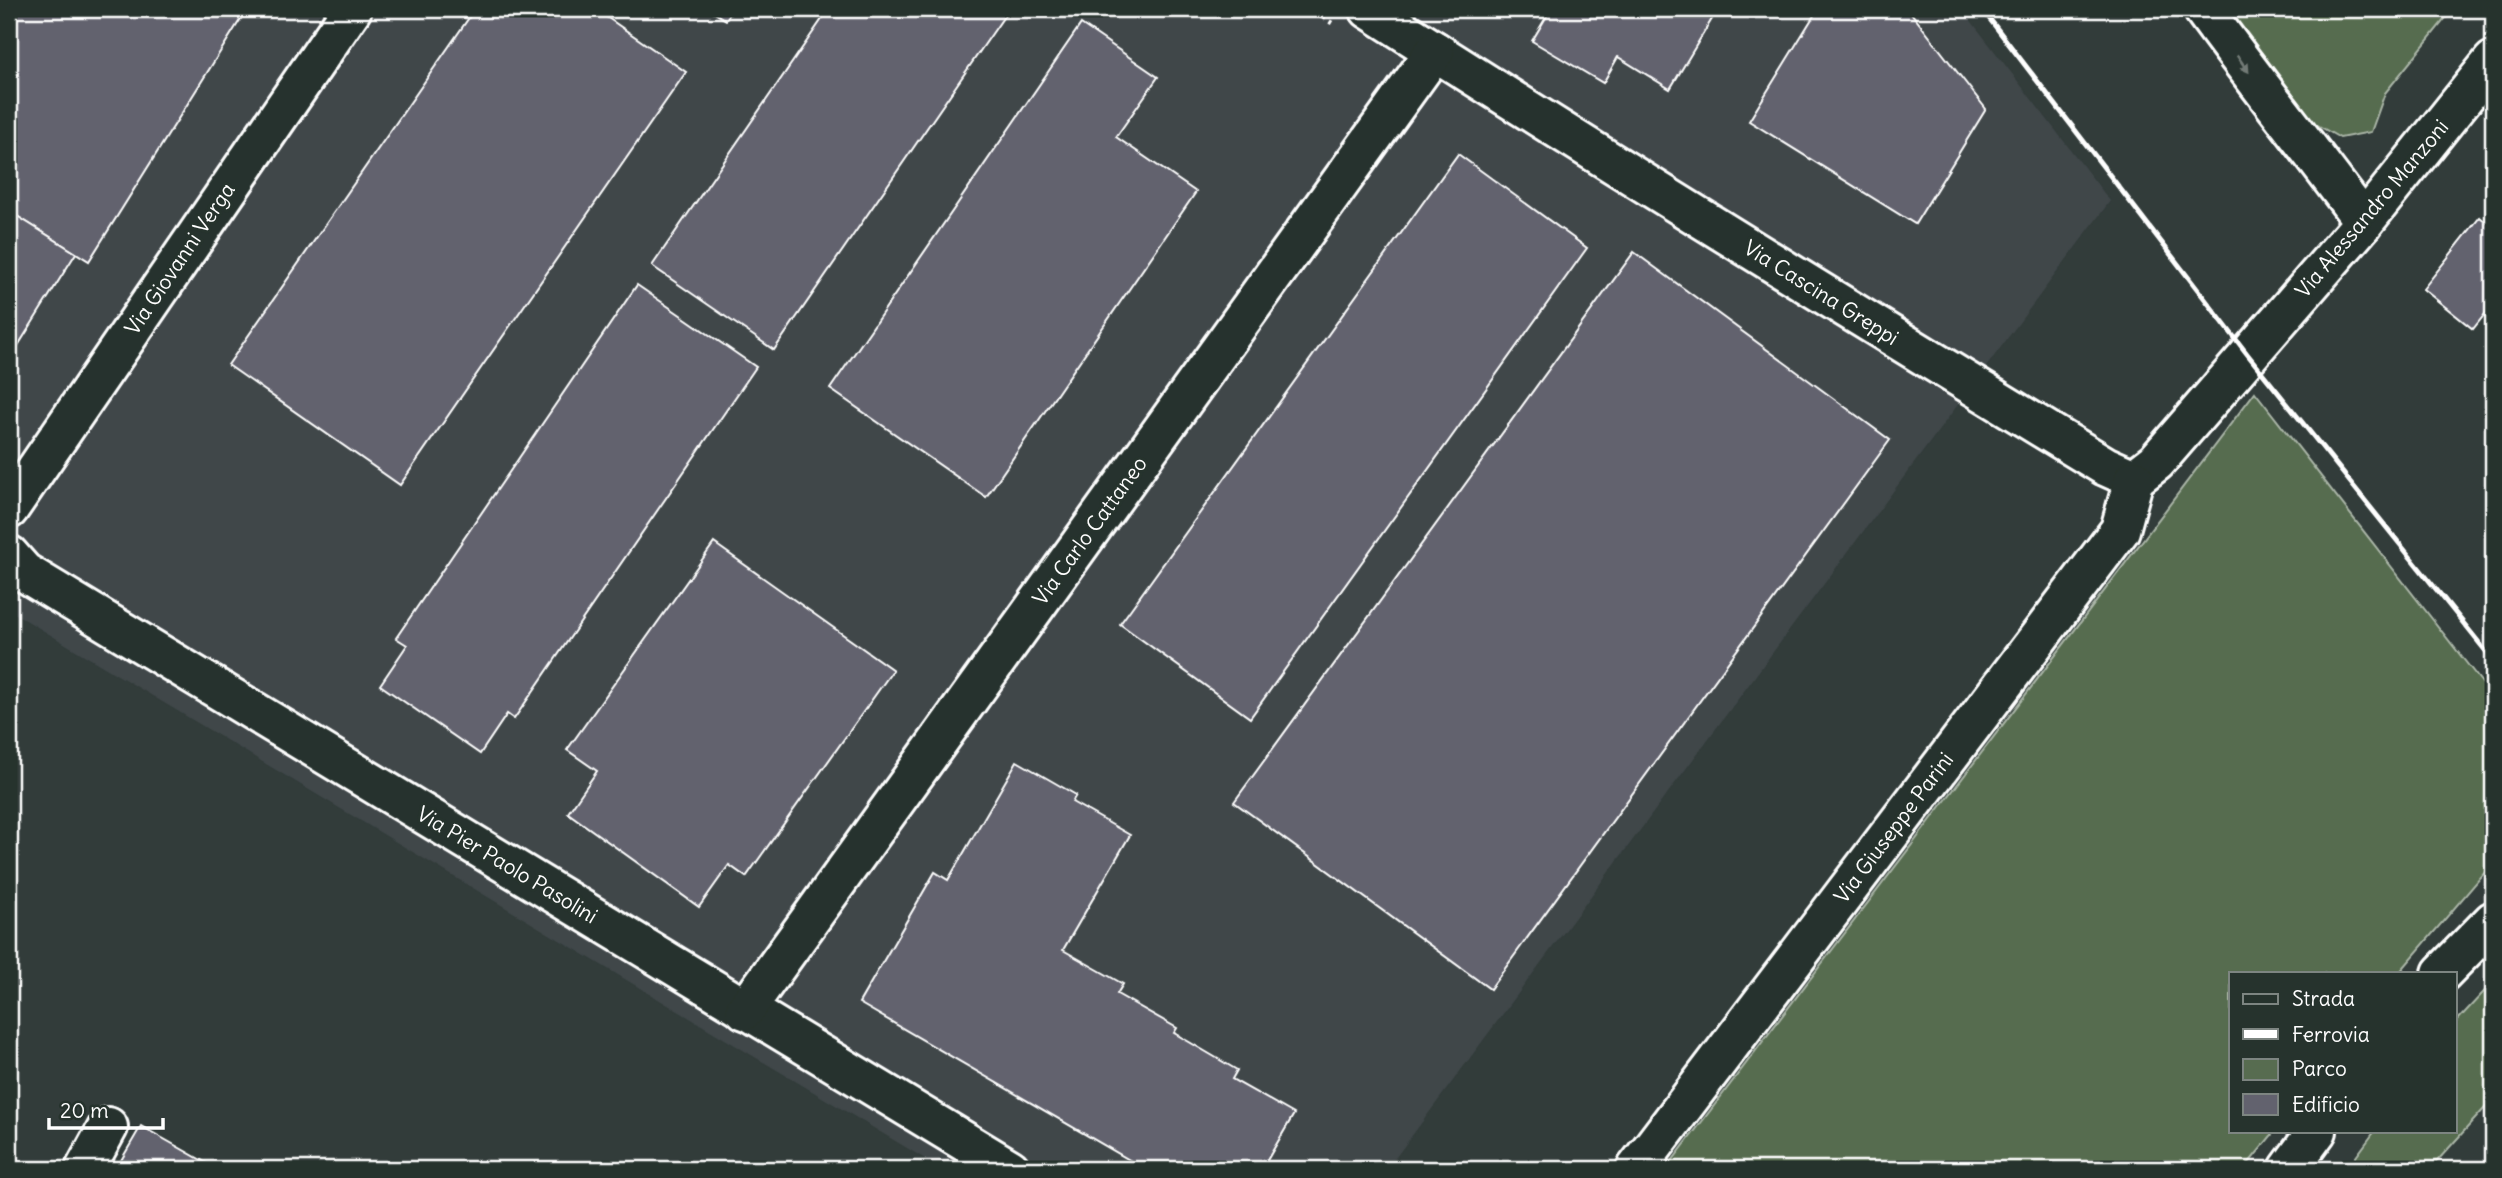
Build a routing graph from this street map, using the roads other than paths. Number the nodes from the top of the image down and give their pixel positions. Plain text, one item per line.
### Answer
1 (352, 9) edge
2 (1369, 9) edge
3 (2203, 9) edge
4 (1435, 51) junction
5 (2493, 61) edge
6 (2364, 222) junction
7 (2134, 479) junction
8 (9, 509) edge
9 (9, 555) edge
10 (2493, 920) edge
11 (2443, 972) edge
12 (745, 1010) junction
13 (108, 1127) dead end
14 (2316, 1132) edge
15 (85, 1169) edge
16 (1010, 1169) edge
17 (1636, 1169) edge
18 (2289, 1169) edge

1 - 8 street, Via Giovanni Verga
2 - 4 street, Via Cascina Greppi
3 -> 6 street
4 - 7 street, Via Cascina Greppi
4 - 12 street, Via Carlo Cattaneo
5 - 6 street, Via Alessandro Manzoni
6 - 7 street, Via Alessandro Manzoni
7 - 17 street, Via Giuseppe Parini
9 - 12 street, Via Pier Paolo Pasolini
10 - 11 street
12 - 16 street, Via Pier Paolo Pasolini
13 - 15 street
14 - 18 street

